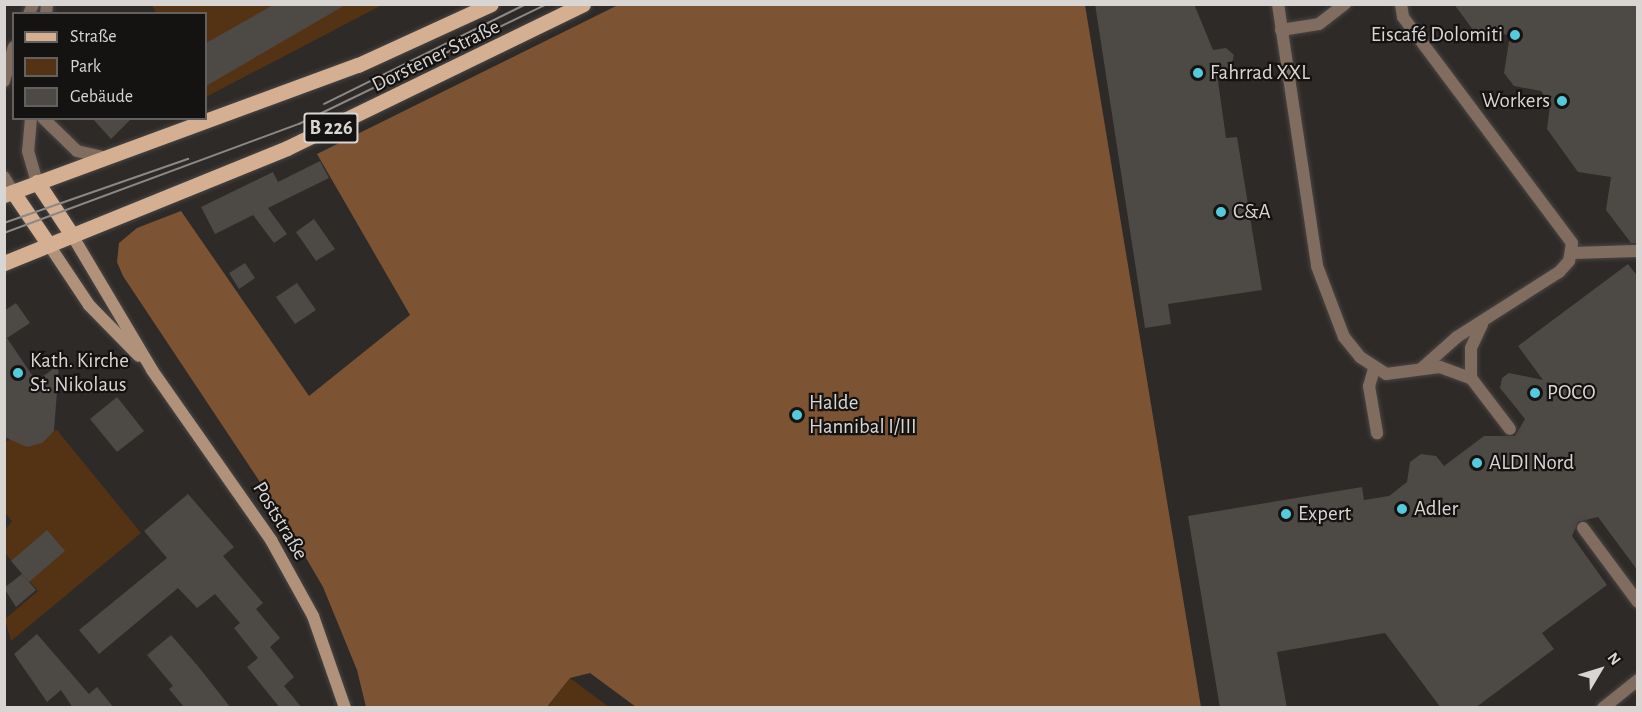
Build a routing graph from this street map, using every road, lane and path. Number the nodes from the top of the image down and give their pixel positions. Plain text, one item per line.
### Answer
1 (491, 4) edge
2 (583, 4) edge
3 (1278, 4) edge
4 (1346, 4) edge
5 (1401, 4) edge
6 (1281, 30) junction
7 (12, 54) edge
8 (4, 81) edge
9 (31, 120) edge
10 (45, 120) edge
11 (104, 157) junction
12 (4, 177) edge
13 (37, 183) junction
14 (9, 193) edge
15 (72, 235) junction
16 (50, 245) junction
17 (1638, 251) edge
18 (1571, 253) junction
19 (4, 263) edge
20 (1482, 324) junction
21 (1422, 368) junction
22 (1374, 369) junction
23 (152, 370) junction
24 (1471, 378) junction
25 (1510, 429) dead end
26 (1377, 433) dead end
27 (1583, 528) dead end
28 (1638, 602) edge
29 (1638, 680) edge
30 (345, 708) edge
31 (1602, 708) edge

1 - 11 main road, Dorstener Straße / B 226
2 - 15 main road, Dorstener Straße / B 226
3 - 6 street
4 - 6 street
5 - 18 street
6 - 22 street
7 - 8 street
9 - 13 street
10 - 11 street
11 - 13 main road, Dorstener Straße / B 226
12 - 14 street
13 - 14 main road, Dorstener Straße / B 226
13 - 15 main road
14 - 16 main road
15 - 16 main road, Dorstener Straße / B 226
15 - 23 street, Poststraße
16 - 19 main road, Dorstener Straße / B 226
16 - 23 street, Poststraße
17 - 18 street
18 - 20 street
20 - 21 street
20 - 24 street
21 - 22 street
21 - 24 street
22 - 26 street
23 - 30 street, Poststraße
24 - 25 street
27 - 28 street
29 - 31 street

